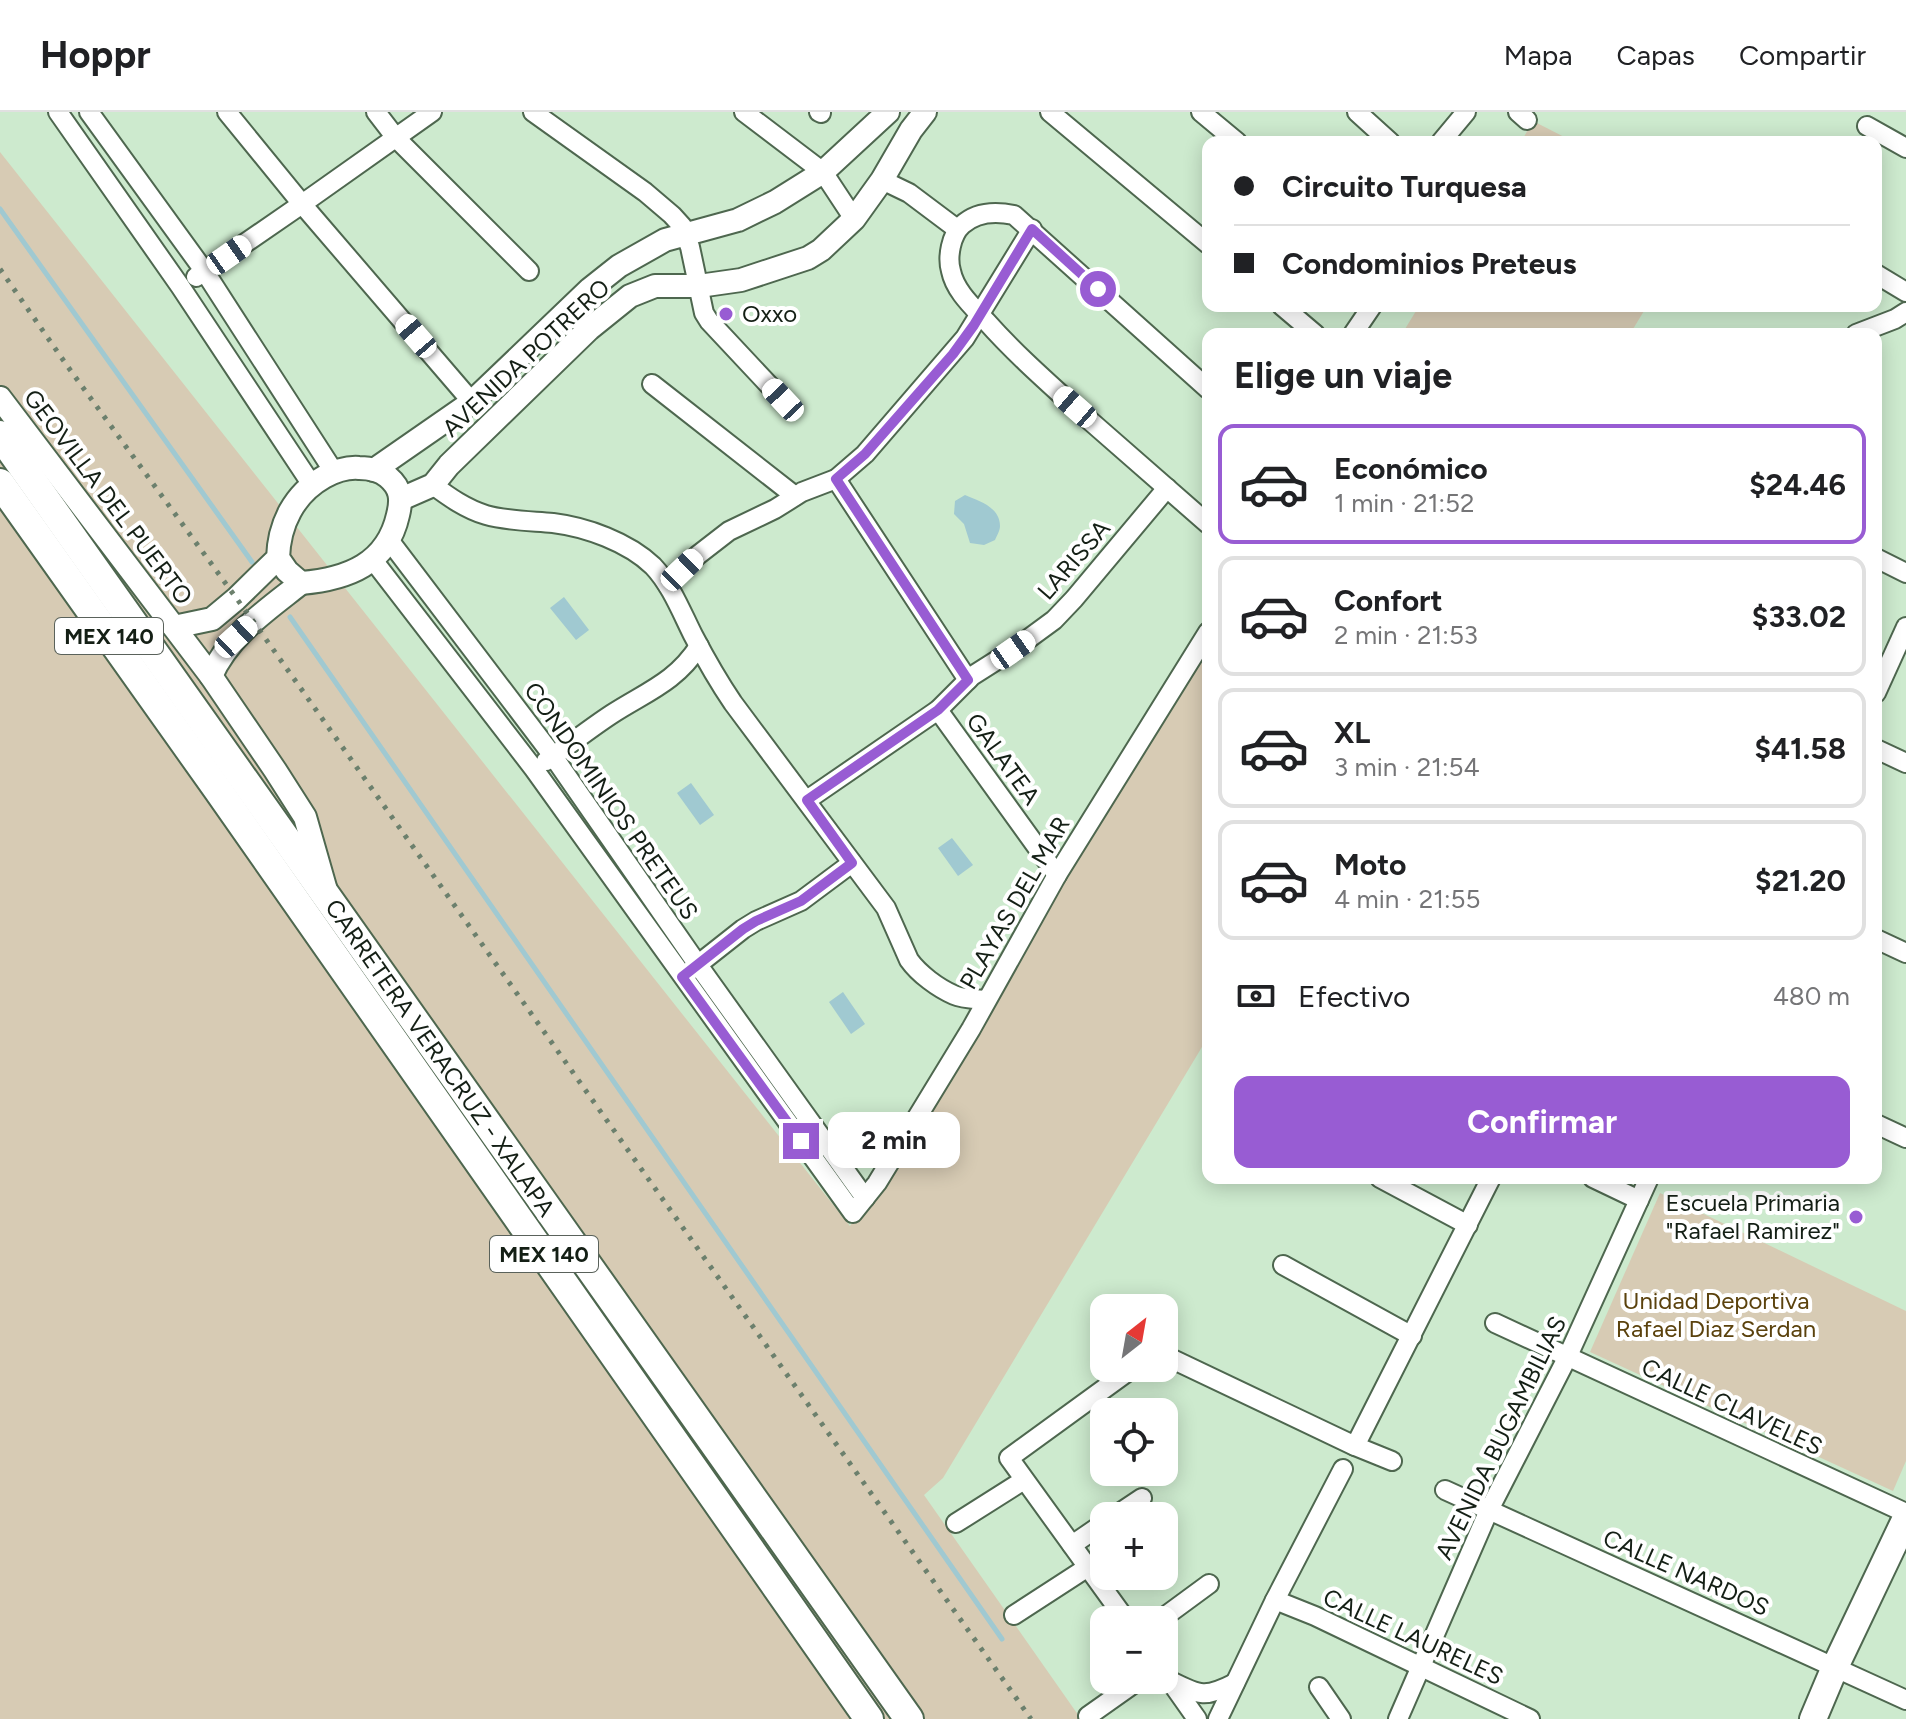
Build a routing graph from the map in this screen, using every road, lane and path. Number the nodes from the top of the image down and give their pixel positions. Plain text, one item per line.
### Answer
1 (58, 112) edge
2 (89, 112) edge
3 (227, 112) edge
4 (376, 112) edge
5 (432, 112) edge
6 (533, 112) edge
7 (744, 112) edge
8 (888, 112) edge
9 (925, 112) edge
10 (1050, 112) edge
11 (1201, 112) edge
12 (1357, 112) edge
13 (1466, 112) edge
14 (1867, 126) dead end
15 (1230, 136) edge
16 (1383, 136) edge
17 (1446, 136) edge
18 (396, 138) junction
19 (1906, 148) edge
20 (823, 172) junction
21 (882, 180) junction
22 (302, 204) junction
23 (854, 219) junction
24 (957, 229) junction
25 (1032, 229) junction
26 (686, 235) junction
27 (1202, 239) edge
28 (529, 271) dead end
29 (205, 272) junction
30 (1882, 278) edge
31 (180, 286) junction
32 (699, 286) junction
33 (1906, 292) edge
34 (1289, 312) edge
35 (1906, 312) edge
36 (980, 315) junction
37 (1308, 328) edge
38 (1875, 328) edge
39 (652, 384) dead end
40 (1202, 384) edge
41 (0, 398) edge
42 (783, 400) dead end
43 (472, 402) junction
44 (0, 435) edge
45 (374, 470) junction
46 (334, 472) junction
47 (836, 479) junction
48 (0, 483) edge
49 (312, 485) junction
50 (433, 485) junction
51 (1167, 488) junction
52 (795, 496) junction
53 (401, 499) junction
54 (1202, 519) edge
55 (389, 540) junction
56 (278, 558) junction
57 (373, 560) junction
58 (1882, 561) edge
59 (1906, 573) edge
60 (301, 583) junction
61 (667, 584) junction
62 (174, 627) junction
63 (1906, 627) edge
64 (1202, 642) edge
65 (699, 646) junction
66 (211, 676) junction
67 (968, 680) junction
68 (1882, 680) edge
69 (938, 710) junction
70 (1882, 752) edge
71 (553, 756) junction
72 (1906, 763) edge
73 (534, 769) junction
74 (807, 800) junction
75 (852, 863) junction
76 (1057, 875) junction
77 (328, 900) junction
78 (1882, 942) edge
79 (1906, 953) edge
80 (698, 965) junction
81 (682, 977) junction
82 (986, 1000) junction
83 (1882, 1127) edge
84 (1906, 1138) edge
85 (1391, 1184) edge
86 (1488, 1184) edge
87 (1606, 1184) edge
88 (1646, 1184) edge
89 (865, 1198) junction
90 (1639, 1200) junction
91 (1468, 1225) junction
92 (1283, 1265) dead end
93 (1495, 1323) dead end
94 (1412, 1336) junction
95 (1567, 1358) junction
96 (1178, 1362) edge
97 (1114, 1382) edge
98 (1355, 1446) junction
99 (1392, 1461) dead end
100 (1343, 1469) dead end
101 (1024, 1480) junction
102 (1445, 1490) dead end
103 (1142, 1498) dead end
104 (1136, 1502) edge
105 (1489, 1510) junction
106 (1906, 1516) edge
107 (956, 1523) dead end
108 (1090, 1533) edge
109 (1072, 1545) junction
110 (1088, 1567) junction
111 (1209, 1584) dead end
112 (1275, 1600) junction
113 (1116, 1606) edge
114 (1178, 1607) edge
115 (1014, 1615) dead end
116 (1835, 1667) junction
117 (1421, 1668) junction
118 (1235, 1683) junction
119 (1178, 1684) edge
120 (1319, 1687) dead end
121 (1178, 1693) edge
122 (1119, 1694) edge
123 (1906, 1700) edge
124 (1088, 1716) dead end
125 (869, 1719) edge
126 (909, 1719) edge
127 (1197, 1719) edge
128 (1218, 1719) edge
129 (1341, 1719) edge
130 (1398, 1719) edge
131 (1530, 1719) edge
132 (1813, 1719) edge

1 - 31 street
2 - 29 street
3 - 22 street
4 - 18 street
5 - 18 street
6 - 26 street
7 - 20 street
8 - 20 street, AVENIDA POTRERO
9 - 21 street, AVENIDA POTRERO
10 - 27 street
11 - 15 street
12 - 16 street
13 - 17 street
14 - 19 street
18 - 22 street
18 - 28 street
20 - 23 street
20 - 26 street, AVENIDA POTRERO
21 - 23 street, AVENIDA POTRERO
21 - 24 street
22 - 29 street
22 - 43 street
23 - 32 street, AVENIDA POTRERO
24 - 25 street
24 - 36 street
25 - 36 street
25 - 40 street
26 - 32 street
26 - 43 street, AVENIDA POTRERO
29 - 31 street
29 - 46 street
30 - 33 street
31 - 49 street
32 - 42 street
32 - 50 street, AVENIDA POTRERO
34 - 37 street
35 - 38 street
36 - 47 street
36 - 51 street
39 - 52 street
41 - 62 street, GEOVILLA DEL PUERTO
43 - 45 street, AVENIDA POTRERO
44 - 77 main road, CARRETERA VERACRUZ - XALAPA / MEX 140
45 - 46 street
45 - 53 street
46 - 49 street
47 - 52 street
47 - 67 street
48 - 125 main road, CARRETERA VERACRUZ - XALAPA / MEX 140
49 - 56 street
50 - 53 street
50 - 61 street
51 - 54 street
51 - 67 street, LARISSA
52 - 61 street
53 - 55 street
55 - 57 street
55 - 71 street, CONDOMINIOS PRETEUS
56 - 60 street
56 - 62 street, GEOVILLA DEL PUERTO
57 - 60 street
57 - 73 street, CONDOMINIOS PRETEUS
58 - 59 street
60 - 66 street
61 - 65 street
62 - 66 street, GEOVILLA DEL PUERTO
63 - 68 street
64 - 76 street, PLAYAS DEL MAR
65 - 71 street
65 - 74 street
66 - 77 street, GEOVILLA DEL PUERTO
67 - 69 street, LARISSA
69 - 74 street, LARISSA
69 - 76 street, GALATEA
70 - 72 street
71 - 73 street
71 - 80 street, CONDOMINIOS PRETEUS
73 - 81 street, CONDOMINIOS PRETEUS
74 - 75 street
75 - 80 street
75 - 82 street
76 - 82 street, PLAYAS DEL MAR
77 - 126 main road, CARRETERA VERACRUZ - XALAPA / MEX 140
78 - 79 street
80 - 81 street
80 - 89 street, CONDOMINIOS PRETEUS
81 - 89 street, CONDOMINIOS PRETEUS
82 - 89 street, PLAYAS DEL MAR
83 - 84 street
85 - 91 street
86 - 91 street
87 - 90 street
88 - 90 street, AVENIDA BUGAMBILIAS
90 - 95 street, AVENIDA BUGAMBILIAS
91 - 94 street
92 - 94 street
93 - 95 street, CALLE CLAVELES
94 - 98 street
95 - 105 street, AVENIDA BUGAMBILIAS
95 - 106 street, CALLE CLAVELES
96 - 98 street
97 - 101 street
98 - 99 street
100 - 112 street
101 - 107 street
101 - 109 street
102 - 105 street, CALLE NARDOS
103 - 104 street
105 - 116 street, CALLE NARDOS
105 - 117 street, AVENIDA BUGAMBILIAS
106 - 116 main road
108 - 109 street
109 - 110 street
110 - 113 street
110 - 115 street
111 - 114 street
112 - 117 street, CALLE LAURELES
112 - 118 street
116 - 123 street, CALLE NARDOS
116 - 132 main road
117 - 130 street, AVENIDA BUGAMBILIAS
117 - 131 street, CALLE LAURELES
118 - 119 street
118 - 128 street
120 - 129 street
121 - 127 street
122 - 124 street

